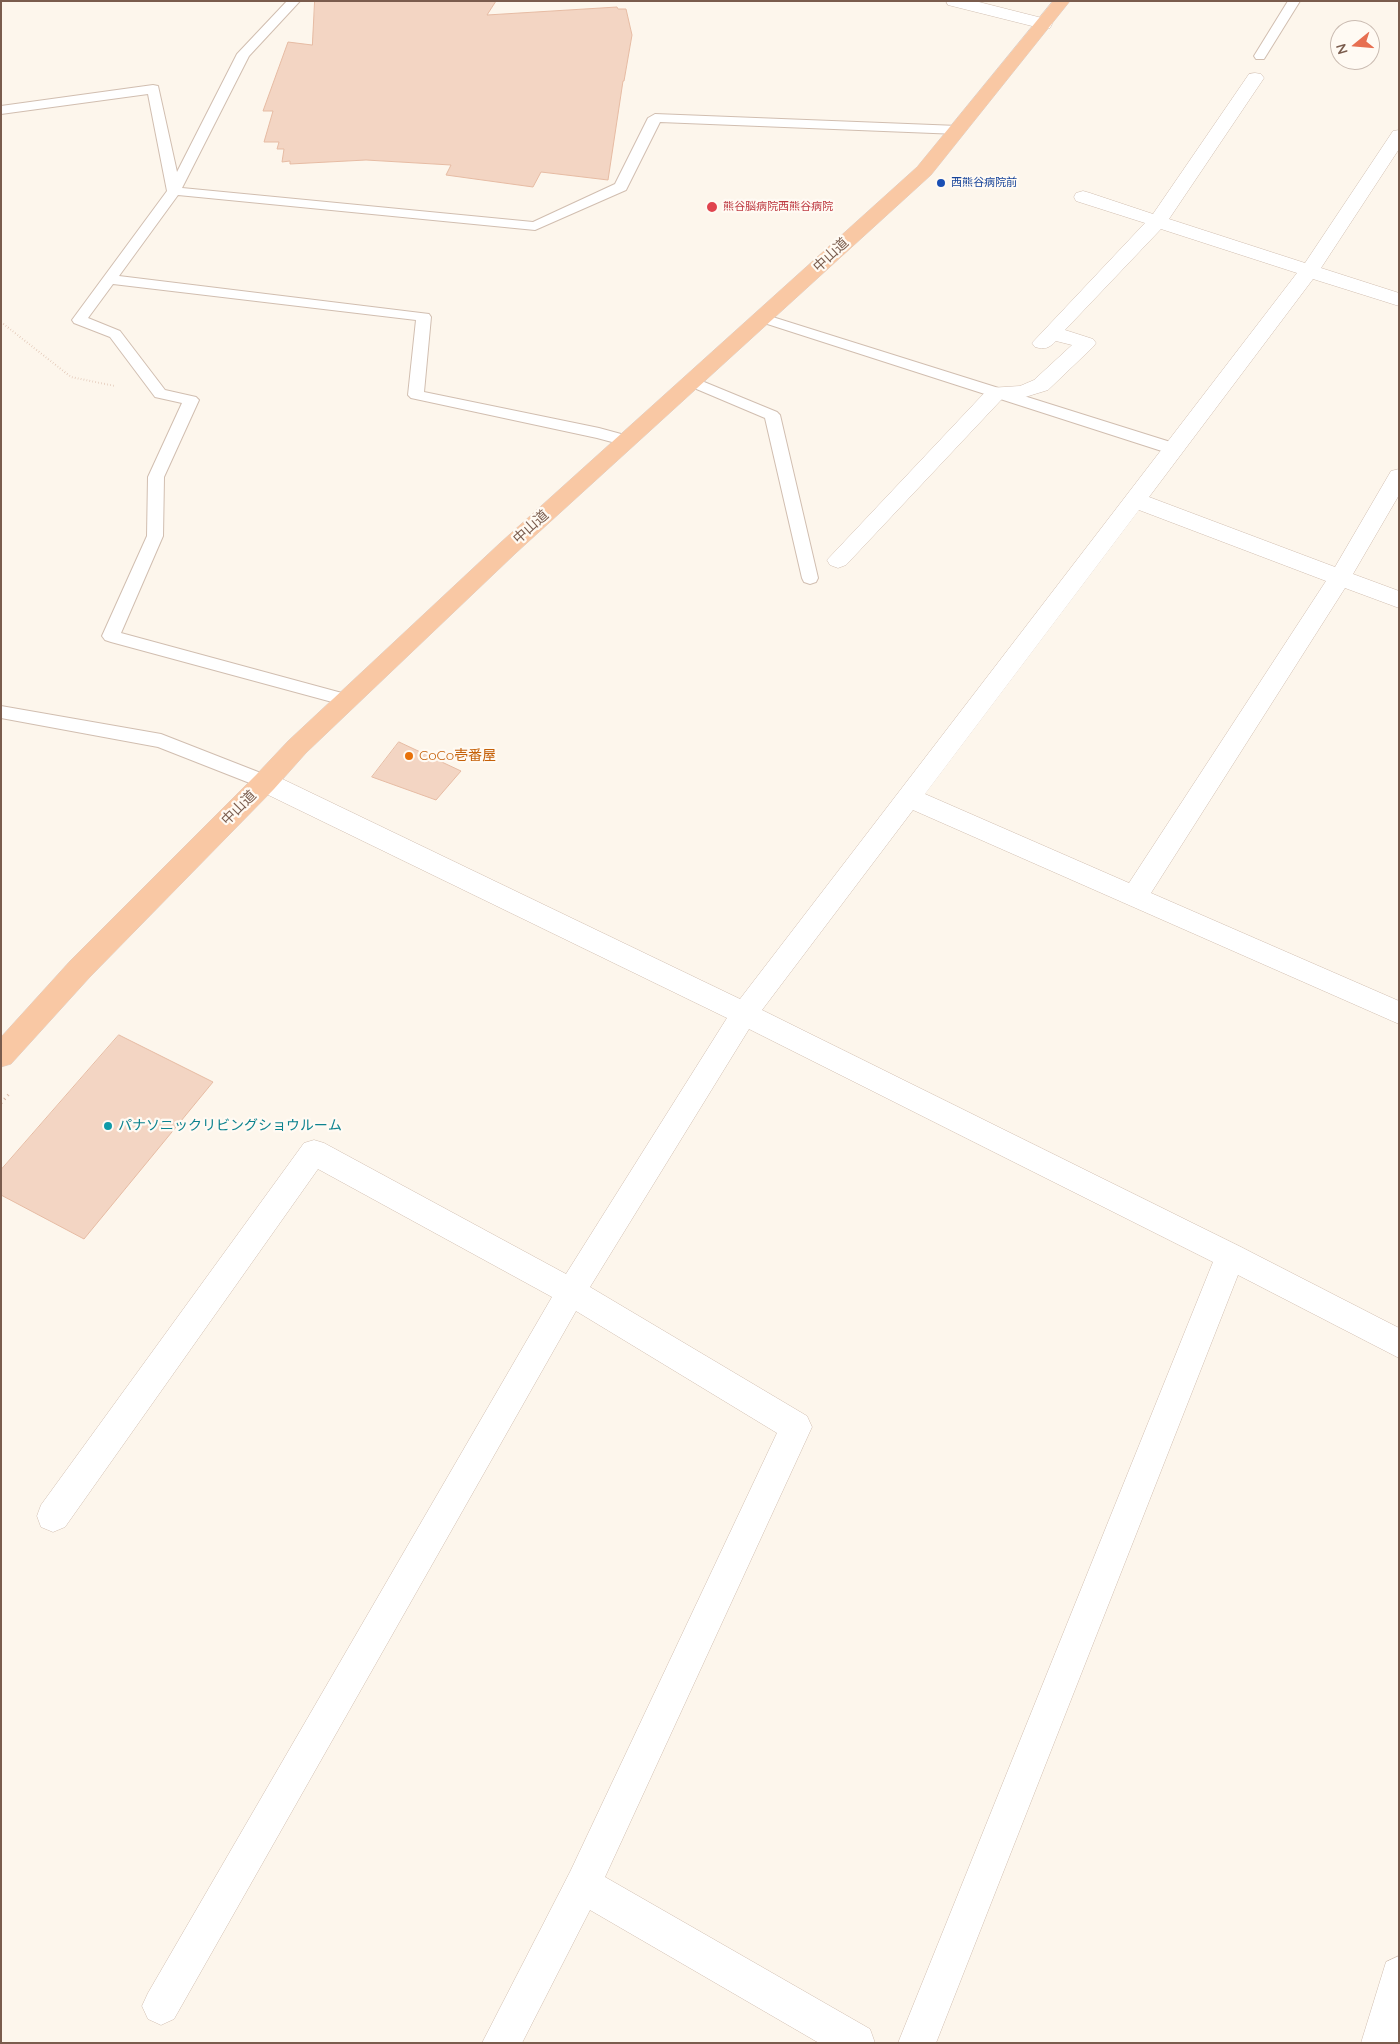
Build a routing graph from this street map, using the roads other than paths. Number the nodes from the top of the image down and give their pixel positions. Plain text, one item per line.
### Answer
1 (294, 1) edge
2 (954, 1) edge
3 (1062, 1) edge
4 (1294, 1) edge
5 (1044, 24) junction
6 (1260, 56) dead end
7 (1255, 78) dead end
8 (1, 110) edge
9 (958, 130) junction
10 (1399, 136) edge
11 (174, 191) junction
12 (1083, 197) dead end
13 (1158, 221) junction
14 (1309, 270) junction
15 (109, 279) junction
16 (1399, 300) edge
17 (763, 318) junction
18 (692, 382) junction
19 (996, 393) junction
20 (626, 441) junction
21 (1174, 449) junction
22 (1399, 476) edge
23 (1135, 500) junction
24 (838, 560) dead end
25 (810, 578) dead end
26 (1339, 578) junction
27 (1399, 600) edge
28 (347, 700) junction
29 (1, 712) edge
30 (265, 782) junction
31 (909, 798) junction
32 (1135, 896) junction
33 (1396, 1004) edge
34 (744, 1014) junction
35 (1, 1056) edge
36 (1230, 1256) junction
37 (571, 1292) junction
38 (1399, 1344) edge
39 (53, 1516) dead end
40 (583, 1885) junction
41 (1399, 1975) edge
42 (161, 2006) dead end
43 (501, 2043) edge
44 (856, 2043) edge
45 (917, 2043) edge
46 (1380, 2043) edge

1 - 11 lane
2 - 5 street
3 - 5 highway, 中山道
4 - 6 lane
5 - 9 highway, 中山道
7 - 13 street
8 - 11 lane
9 - 11 lane
9 - 17 highway, 中山道
10 - 14 street
11 - 15 lane
12 - 13 street
13 - 14 street
13 - 19 street
14 - 16 street
14 - 21 street
15 - 20 lane
15 - 28 lane
17 - 18 highway, 中山道
17 - 19 lane
18 - 20 highway, 中山道
18 - 25 lane
19 - 21 lane
19 - 24 street
20 - 28 highway, 中山道
21 - 23 street
22 - 26 street
23 - 26 street
23 - 31 street
26 - 27 street
26 - 32 street
28 - 30 highway, 中山道
29 - 30 lane
30 - 34 street
30 - 35 highway, 中山道
31 - 32 street
31 - 34 street
32 - 33 street
34 - 36 street
34 - 37 street
36 - 38 street
36 - 45 street
37 - 39 street
37 - 40 street
37 - 42 street
40 - 43 street
40 - 44 street
41 - 46 street

